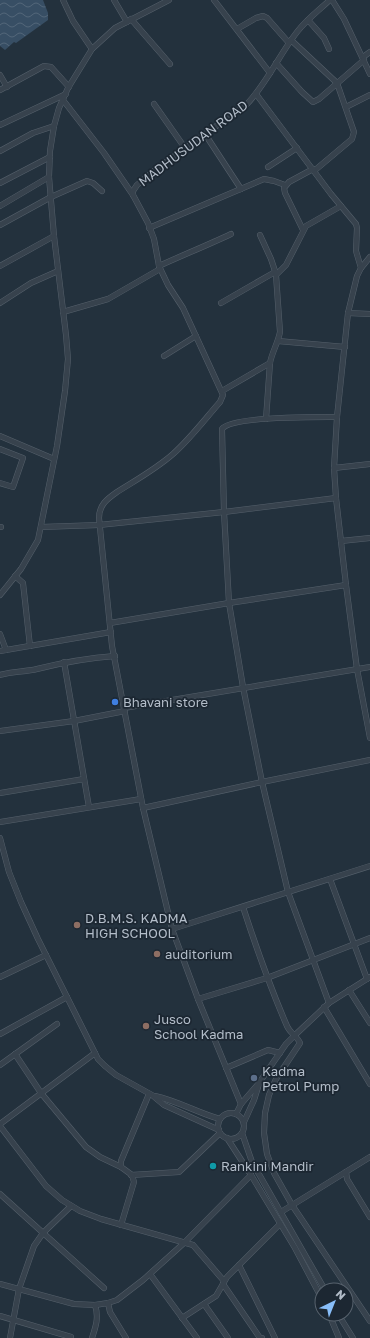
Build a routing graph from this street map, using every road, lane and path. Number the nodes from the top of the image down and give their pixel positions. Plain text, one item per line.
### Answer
1 (62, 0) edge
2 (114, 0) edge
3 (169, 0) edge
4 (214, 0) edge
5 (331, 0) edge
6 (308, 20) junction
7 (129, 21) junction
8 (237, 29) junction
9 (290, 41) junction
10 (92, 49) junction
11 (329, 49) dead end
12 (370, 52) edge
13 (364, 59) junction
14 (276, 63) junction
15 (170, 64) dead end
16 (270, 73) junction
17 (370, 74) edge
18 (0, 75) edge
19 (337, 83) junction
20 (7, 87) junction
21 (69, 87) junction
22 (0, 90) edge
23 (256, 94) junction
24 (370, 95) edge
25 (64, 97) junction
26 (154, 104) dead end
27 (346, 107) junction
28 (0, 125) edge
29 (54, 126) junction
30 (204, 134) junction
31 (185, 148) junction
32 (297, 148) junction
33 (0, 151) edge
34 (50, 157) junction
35 (268, 167) dead end
36 (314, 170) junction
37 (49, 177) junction
38 (0, 183) edge
39 (285, 185) junction
40 (241, 189) junction
41 (102, 191) dead end
42 (133, 195) junction
43 (51, 197) junction
44 (0, 206) edge
45 (341, 206) junction
46 (0, 225) edge
47 (149, 228) junction
48 (303, 230) junction
49 (232, 234) dead end
50 (260, 235) dead end
51 (54, 236) junction
52 (370, 257) edge
53 (0, 266) edge
54 (159, 268) junction
55 (361, 268) junction
56 (58, 271) junction
57 (276, 273) junction
58 (0, 303) edge
59 (221, 303) dead end
60 (63, 312) junction
61 (348, 313) junction
62 (370, 314) edge
63 (196, 336) junction
64 (278, 341) junction
65 (345, 347) junction
66 (164, 356) dead end
67 (270, 363) junction
68 (222, 391) junction
69 (337, 417) junction
70 (266, 418) junction
71 (0, 436) edge
72 (0, 449) edge
73 (54, 459) junction
74 (370, 464) edge
75 (334, 468) junction
76 (1, 485) edge
77 (336, 498) junction
78 (224, 512) junction
79 (99, 525) junction
80 (41, 527) junction
81 (370, 538) edge
82 (341, 541) junction
83 (15, 576) junction
84 (346, 585) junction
85 (2, 589) edge
86 (0, 595) edge
87 (229, 602) junction
88 (110, 623) junction
89 (111, 632) junction
90 (0, 634) edge
91 (30, 646) junction
92 (6, 650) junction
93 (0, 651) edge
94 (114, 656) junction
95 (64, 662) junction
96 (370, 666) edge
97 (357, 669) junction
98 (0, 675) edge
99 (243, 687) junction
100 (124, 709) junction
101 (74, 721) junction
102 (0, 724) edge
103 (1, 731) edge
104 (370, 738) edge
105 (370, 760) edge
106 (84, 779) junction
107 (262, 782) junction
108 (0, 793) edge
109 (141, 799) junction
110 (89, 807) junction
111 (143, 808) junction
112 (0, 822) edge
113 (0, 838) edge
114 (370, 866) edge
115 (330, 879) junction
116 (288, 892) junction
117 (242, 907) junction
118 (172, 929) junction
119 (370, 938) edge
120 (354, 944) junction
121 (46, 954) junction
122 (313, 961) junction
123 (0, 976) edge
124 (267, 978) junction
125 (369, 978) edge
126 (349, 990) junction
127 (67, 997) junction
128 (198, 1000) junction
129 (329, 1003) junction
130 (324, 1008) junction
131 (370, 1023) edge
132 (57, 1024) dead end
133 (0, 1034) edge
134 (294, 1036) junction
135 (95, 1053) junction
136 (280, 1053) junction
137 (15, 1054) junction
138 (0, 1065) edge
139 (226, 1068) junction
140 (259, 1084) junction
141 (370, 1084) edge
142 (41, 1093) junction
143 (150, 1095) junction
144 (241, 1104) junction
145 (236, 1114) junction
146 (220, 1119) junction
147 (244, 1122) junction
148 (0, 1125) edge
149 (219, 1132) junction
150 (242, 1133) junction
151 (227, 1138) junction
152 (370, 1157) edge
153 (121, 1167) junction
154 (346, 1172) junction
155 (131, 1174) junction
156 (251, 1175) junction
157 (0, 1194) edge
158 (292, 1205) junction
159 (71, 1206) junction
160 (281, 1212) junction
161 (370, 1217) edge
162 (280, 1224) junction
163 (121, 1225) junction
164 (43, 1233) junction
165 (184, 1242) junction
166 (239, 1265) junction
167 (150, 1274) junction
168 (321, 1282) edge
169 (224, 1283) junction
170 (0, 1284) edge
171 (314, 1285) edge
172 (104, 1288) dead end
173 (19, 1289) junction
174 (108, 1303) junction
175 (204, 1304) junction
176 (95, 1305) junction
177 (0, 1316) edge
178 (182, 1318) junction
179 (13, 1320) junction
180 (370, 1321) edge
181 (332, 1322) edge
182 (343, 1322) edge
183 (10, 1338) edge
184 (71, 1338) edge
185 (92, 1338) edge
186 (126, 1338) edge
187 (197, 1338) edge
188 (228, 1338) edge
189 (262, 1338) edge
190 (276, 1338) edge
191 (339, 1338) edge
192 (353, 1338) edge

1 - 10 street
2 - 7 street
3 - 7 street
4 - 8 street
5 - 6 street, MADHUSUDAN ROAD
5 - 13 street
6 - 9 street, MADHUSUDAN ROAD
6 - 11 street
7 - 10 street
7 - 15 street
8 - 9 street
8 - 16 street
9 - 14 street, MADHUSUDAN ROAD
9 - 19 street
10 - 21 street
12 - 13 street
13 - 17 street
13 - 19 street
14 - 16 street, MADHUSUDAN ROAD
14 - 19 street
16 - 23 street, MADHUSUDAN ROAD
18 - 20 street
19 - 27 street
20 - 21 street
20 - 22 street
21 - 25 street
23 - 30 street, MADHUSUDAN ROAD
23 - 32 street
24 - 27 street
25 - 28 street
25 - 29 street
25 - 42 street
26 - 31 street
27 - 36 street
29 - 33 street
29 - 34 street
30 - 31 street, MADHUSUDAN ROAD
30 - 40 street
31 - 42 street, MADHUSUDAN ROAD
32 - 35 street
32 - 36 street
34 - 37 street
34 - 38 street
36 - 39 street
36 - 45 street
37 - 43 street
37 - 44 street
39 - 40 street
39 - 48 street
40 - 47 street
41 - 43 street
42 - 47 street
43 - 46 street
43 - 51 street
45 - 48 street
45 - 55 street
47 - 54 street
48 - 57 street
49 - 54 street
50 - 57 street
51 - 53 street
51 - 56 street
52 - 55 street
54 - 60 street
54 - 63 street
55 - 61 street
56 - 58 street
56 - 60 street
57 - 59 street
57 - 64 street
60 - 73 street
61 - 62 street
61 - 65 street
63 - 66 street
63 - 68 street
64 - 65 street
64 - 67 street
65 - 69 street
67 - 68 street
67 - 70 street
68 - 79 street
69 - 70 street
69 - 75 street
70 - 78 street
71 - 73 street
72 - 76 street
73 - 80 street
74 - 75 street
75 - 77 street
77 - 78 street
77 - 82 street
78 - 79 street
78 - 87 street
79 - 80 street
79 - 88 street
80 - 83 street
81 - 82 street
82 - 84 street
83 - 85 street
83 - 91 street
84 - 87 street
84 - 97 street
85 - 86 street
87 - 88 street
87 - 99 street
88 - 89 street
89 - 91 street
89 - 94 street
90 - 92 street
91 - 92 street
92 - 93 street
94 - 95 street
94 - 100 street
95 - 98 street
95 - 101 street
96 - 97 street
97 - 99 street
97 - 104 street
99 - 100 street
99 - 107 street
100 - 101 street
100 - 109 street
101 - 103 street
101 - 106 street
102 - 103 street
105 - 107 street
106 - 108 street
106 - 110 street
107 - 111 street
107 - 116 street
109 - 110 street
109 - 111 street
110 - 112 street
111 - 118 street
113 - 121 street
114 - 115 street
115 - 116 street
115 - 120 street
116 - 117 street
116 - 122 street
117 - 118 street
117 - 124 street
118 - 128 street
119 - 120 street
120 - 122 street
120 - 125 street
121 - 123 street
121 - 127 street
122 - 124 street
122 - 129 street
124 - 128 street
124 - 134 street
125 - 126 street
126 - 129 street
126 - 131 street
127 - 133 street
127 - 135 street
128 - 139 street
129 - 130 street
130 - 134 street
130 - 141 street
132 - 137 street
134 - 136 street
134 - 158 street
135 - 142 street
135 - 143 street
136 - 139 street
136 - 140 street
137 - 138 street
137 - 142 street
139 - 144 street
140 - 144 street
140 - 147 street
142 - 148 street
142 - 153 street
143 - 146 street
143 - 149 street
143 - 153 street
144 - 145 street
145 - 146 street
145 - 147 street
146 - 149 street
147 - 150 street
148 - 159 street
149 - 151 street
149 - 155 street
150 - 151 street
150 - 160 street
151 - 156 street
152 - 154 street
153 - 155 street
154 - 158 street
154 - 161 street
155 - 163 street
156 - 162 street
156 - 165 street
157 - 164 street
158 - 160 street
158 - 180 street
159 - 163 street
159 - 164 street
160 - 168 street
162 - 166 street
162 - 171 street
163 - 165 street
164 - 172 street
164 - 173 street
165 - 167 street
165 - 169 street
166 - 169 street
166 - 190 street
167 - 174 street
167 - 178 street
169 - 175 street
169 - 189 street
170 - 173 street
173 - 176 street
173 - 179 street
174 - 176 street
174 - 186 street
175 - 178 street
175 - 188 street
176 - 185 street
177 - 179 street
178 - 187 street
179 - 183 street
179 - 184 street
181 - 191 street
182 - 192 street

